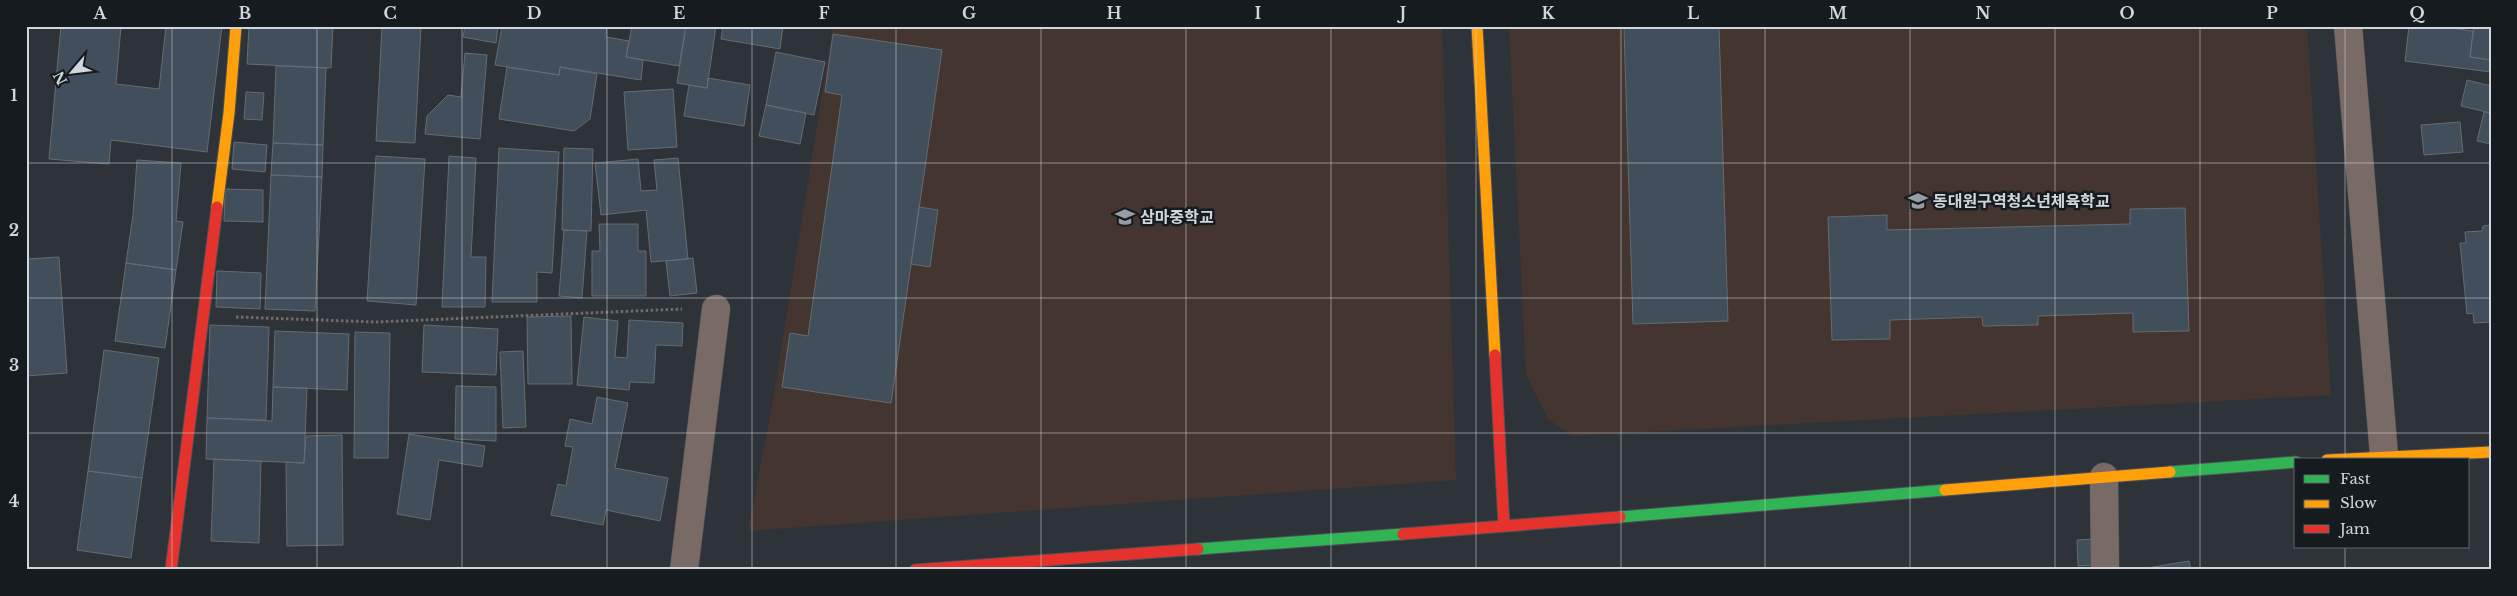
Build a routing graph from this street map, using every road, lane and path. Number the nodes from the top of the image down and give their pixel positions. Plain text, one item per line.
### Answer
1 (236, 26) edge
2 (1477, 26) edge
3 (2348, 26) edge
4 (716, 309) joint
5 (203, 316) junction
6 (2491, 452) edge
7 (2384, 455) junction
8 (2350, 458) edge
9 (2294, 462) edge
10 (2104, 477) junction
11 (1504, 526) junction
12 (171, 570) edge
13 (684, 570) edge
14 (922, 570) edge
15 (2105, 570) edge

1 - 5 street
2 - 11 street
3 - 7 street
4 - 5 path
4 - 13 street
5 - 12 street
6 - 7 street
7 - 8 street
9 - 10 street
10 - 11 street
10 - 15 street
11 - 14 street

